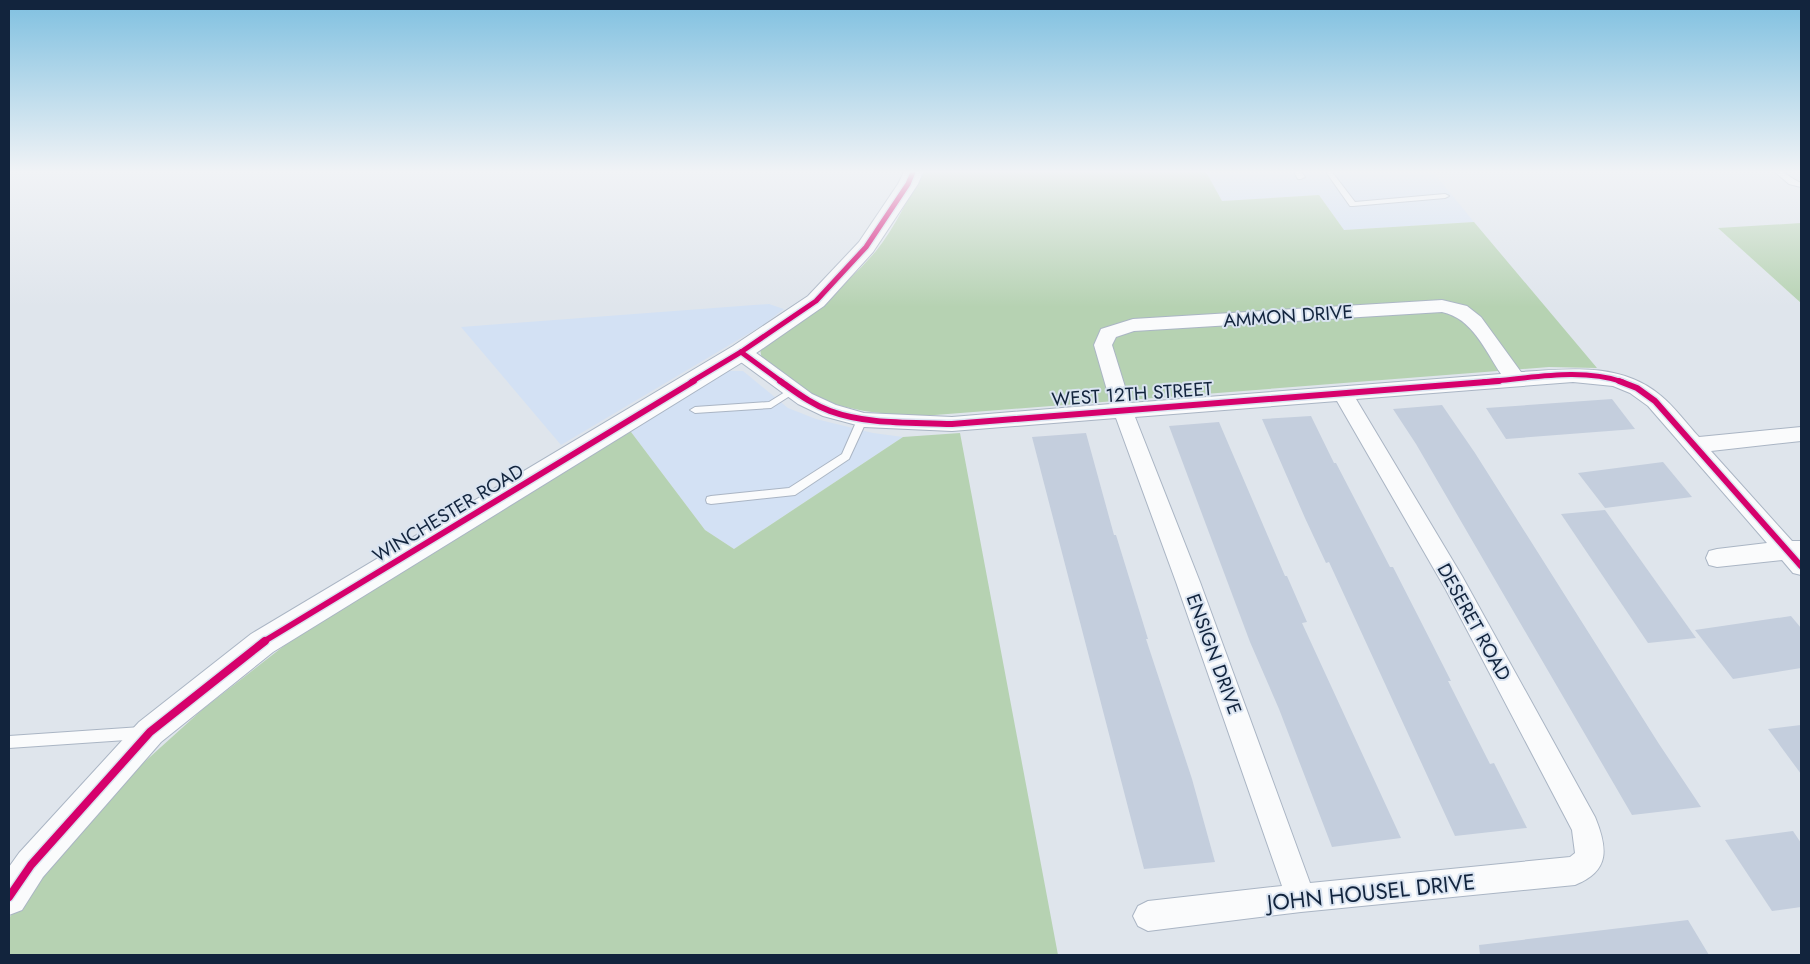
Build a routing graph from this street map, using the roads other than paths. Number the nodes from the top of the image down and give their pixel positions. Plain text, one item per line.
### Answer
1 (886, 217) edge
2 (741, 352) junction
3 (1515, 379) junction
4 (793, 390) junction
5 (1343, 393) junction
6 (695, 410) dead end
7 (1123, 410) junction
8 (862, 420) junction
9 (1801, 434) edge
10 (1694, 445) junction
11 (711, 500) dead end
12 (1797, 555) edge
13 (1717, 558) dead end
14 (150, 732) junction
15 (9, 742) edge
16 (1590, 858) joint
17 (9, 897) edge
18 (1301, 898) junction
19 (1148, 916) dead end

1 - 2 street, WINCHESTER ROAD
2 - 4 street, WEST 12TH STREET
2 - 14 street, WINCHESTER ROAD
3 - 5 street, WEST 12TH STREET
3 - 7 street, AMMON DRIVE
3 - 10 street, WEST 12TH STREET
4 - 6 lane
4 - 8 street, WEST 12TH STREET
5 - 7 street, WEST 12TH STREET
5 - 16 street, DESERET ROAD
7 - 8 street, WEST 12TH STREET
7 - 18 street, ENSIGN DRIVE
8 - 11 lane
9 - 10 street
10 - 12 street, WEST 12TH STREET
12 - 13 street
14 - 15 lane
14 - 17 street, WINCHESTER ROAD
16 - 18 street, JOHN HOUSEL DRIVE
18 - 19 street, JOHN HOUSEL DRIVE

